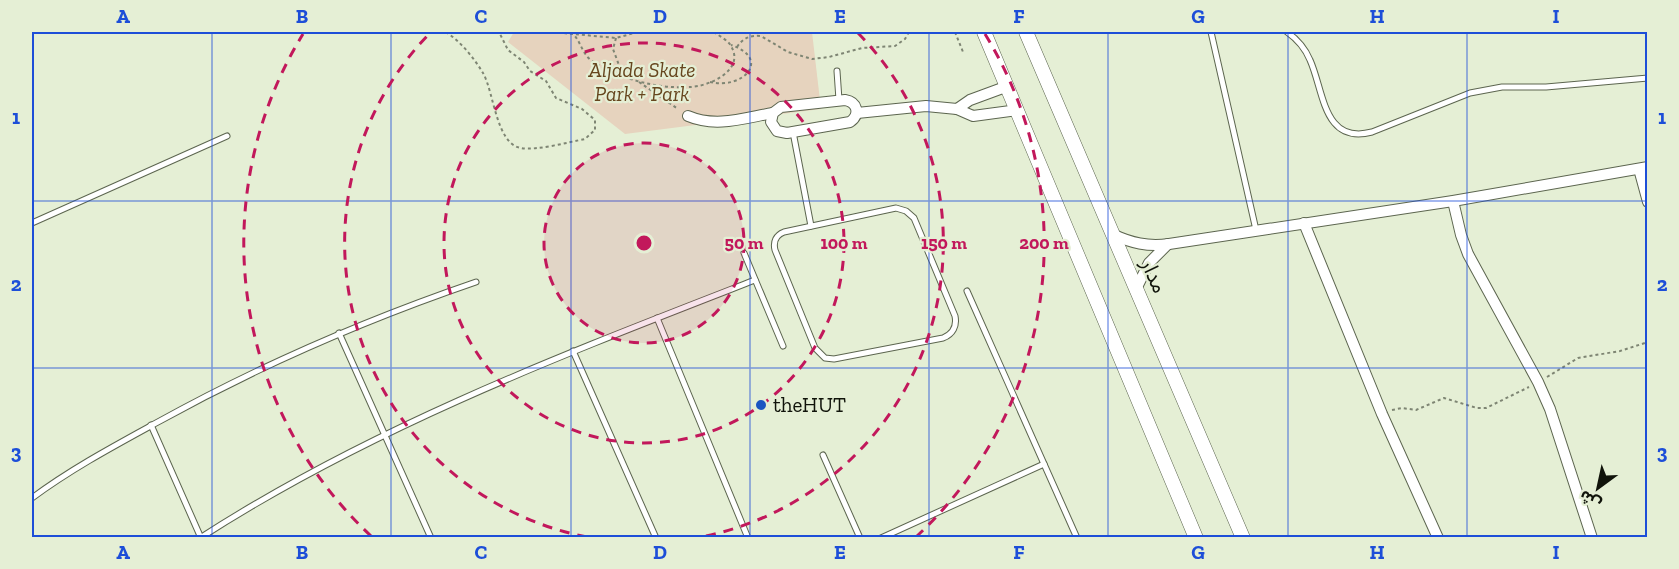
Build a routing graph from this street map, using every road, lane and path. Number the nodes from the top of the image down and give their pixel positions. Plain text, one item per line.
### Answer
1 (449, 32) edge
2 (499, 32) edge
3 (552, 32) edge
4 (572, 32) edge
5 (638, 32) edge
6 (714, 32) edge
7 (909, 32) edge
8 (955, 32) edge
9 (984, 32) edge
10 (1026, 32) edge
11 (1211, 32) edge
12 (1287, 32) edge
13 (575, 35) junction
14 (616, 38) junction
15 (731, 45) junction
16 (737, 47) junction
17 (963, 52) dead end
18 (837, 71) dead end
19 (623, 76) junction
20 (1647, 78) edge
21 (638, 81) junction
22 (710, 82) junction
23 (1008, 86) junction
24 (839, 100) junction
25 (957, 109) junction
26 (1018, 110) junction
27 (773, 112) junction
28 (857, 113) junction
29 (688, 116) joint
30 (794, 132) junction
31 (227, 136) dead end
32 (1643, 168) edge
33 (1453, 201) junction
34 (1647, 202) edge
35 (32, 223) edge
36 (1304, 223) junction
37 (811, 226) junction
38 (1256, 230) junction
39 (1112, 234) junction
40 (1169, 244) junction
41 (744, 253) dead end
42 (755, 279) junction
43 (476, 282) dead end
44 (1137, 287) junction
45 (967, 291) dead end
46 (657, 318) junction
47 (339, 333) junction
48 (1647, 342) edge
49 (783, 346) dead end
50 (573, 351) junction
51 (1538, 382) junction
52 (1382, 414) junction
53 (152, 425) junction
54 (385, 435) junction
55 (823, 455) dead end
56 (1044, 464) junction
57 (32, 498) edge
58 (201, 537) edge
59 (431, 537) edge
60 (656, 537) edge
61 (748, 537) edge
62 (860, 537) edge
63 (880, 537) edge
64 (1077, 537) edge
65 (1196, 537) edge
66 (1243, 537) edge
67 (1438, 537) edge
68 (1592, 537) edge

1 - 2 path
3 - 13 path
4 - 13 path
5 - 14 path
6 - 15 path
7 - 16 path
8 - 17 path
9 - 23 street
10 - 39 street, مدار
11 - 38 lane
12 - 20 lane
13 - 14 path
13 - 19 path
14 - 19 path
15 - 16 path
15 - 22 path
16 - 22 path
18 - 24 lane
19 - 21 path
21 - 22 path
21 - 29 path
23 - 25 street
23 - 26 street
24 - 27 street
24 - 28 street
25 - 26 street
25 - 28 street
26 - 65 street
27 - 29 street
27 - 30 street
28 - 30 street
30 - 37 lane
31 - 35 lane
32 - 33 street
32 - 34 street
33 - 36 street
33 - 51 street
36 - 38 street
36 - 52 street
37 - 37 lane
38 - 40 street
39 - 40 street
39 - 44 street, مدار
40 - 44 street
41 - 42 lane
42 - 46 lane
42 - 49 lane
43 - 47 lane
44 - 66 street, مدار
45 - 56 lane
46 - 50 lane
46 - 61 lane
47 - 53 lane
47 - 54 lane
48 - 51 path
50 - 54 lane
50 - 60 lane
51 - 52 path
51 - 68 street
52 - 67 street
53 - 57 lane
53 - 58 lane
54 - 58 lane
54 - 59 lane
55 - 62 lane
56 - 63 lane
56 - 64 lane

